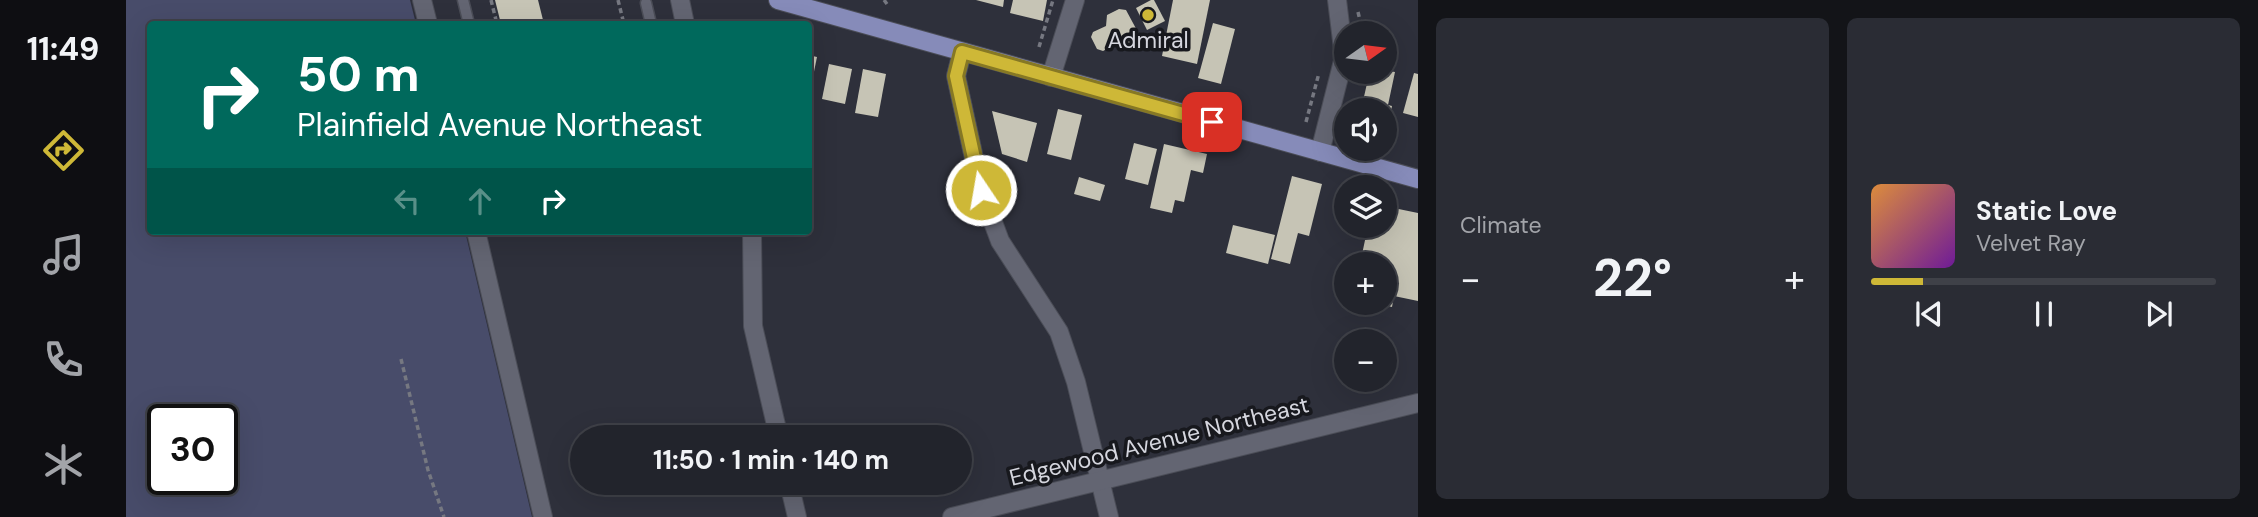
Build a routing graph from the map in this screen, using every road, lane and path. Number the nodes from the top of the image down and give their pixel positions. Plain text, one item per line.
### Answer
1 (422, 0) edge
2 (463, 0) edge
3 (491, 0) edge
4 (618, 0) edge
5 (680, 0) edge
6 (778, 0) edge
7 (1053, 0) edge
8 (1075, 0) edge
9 (1337, 0) edge
10 (646, 3) dead end
11 (813, 5) edge
12 (1358, 10) dead end
13 (427, 21) edge
14 (468, 21) edge
15 (496, 21) edge
16 (623, 21) edge
17 (651, 21) edge
18 (684, 21) edge
19 (1360, 21) edge
20 (1039, 47) dead end
21 (962, 52) junction
22 (1322, 62) dead end
23 (1051, 77) junction
24 (1306, 122) dead end
25 (1320, 152) junction
26 (1418, 179) edge
27 (477, 235) edge
28 (752, 235) edge
29 (401, 359) dead end
30 (1418, 403) edge
31 (776, 425) edge
32 (1101, 481) junction
33 (792, 495) edge
34 (444, 517) edge
35 (543, 517) edge
36 (797, 517) edge
37 (952, 517) edge
38 (1109, 517) edge

1 - 13 street
2 - 14 lane
3 - 15 path
4 - 16 path
5 - 18 street
6 - 11 main road
7 - 20 path
8 - 23 street
9 - 25 street
10 - 17 lane
11 - 21 main road
12 - 19 path
21 - 23 main road
21 - 32 street
22 - 24 path
23 - 25 main road
25 - 26 main road
27 - 35 street
28 - 31 street
29 - 34 path
30 - 32 street, Edgewood Avenue Northeast
32 - 37 street, Edgewood Avenue Northeast
32 - 38 street
33 - 36 street

